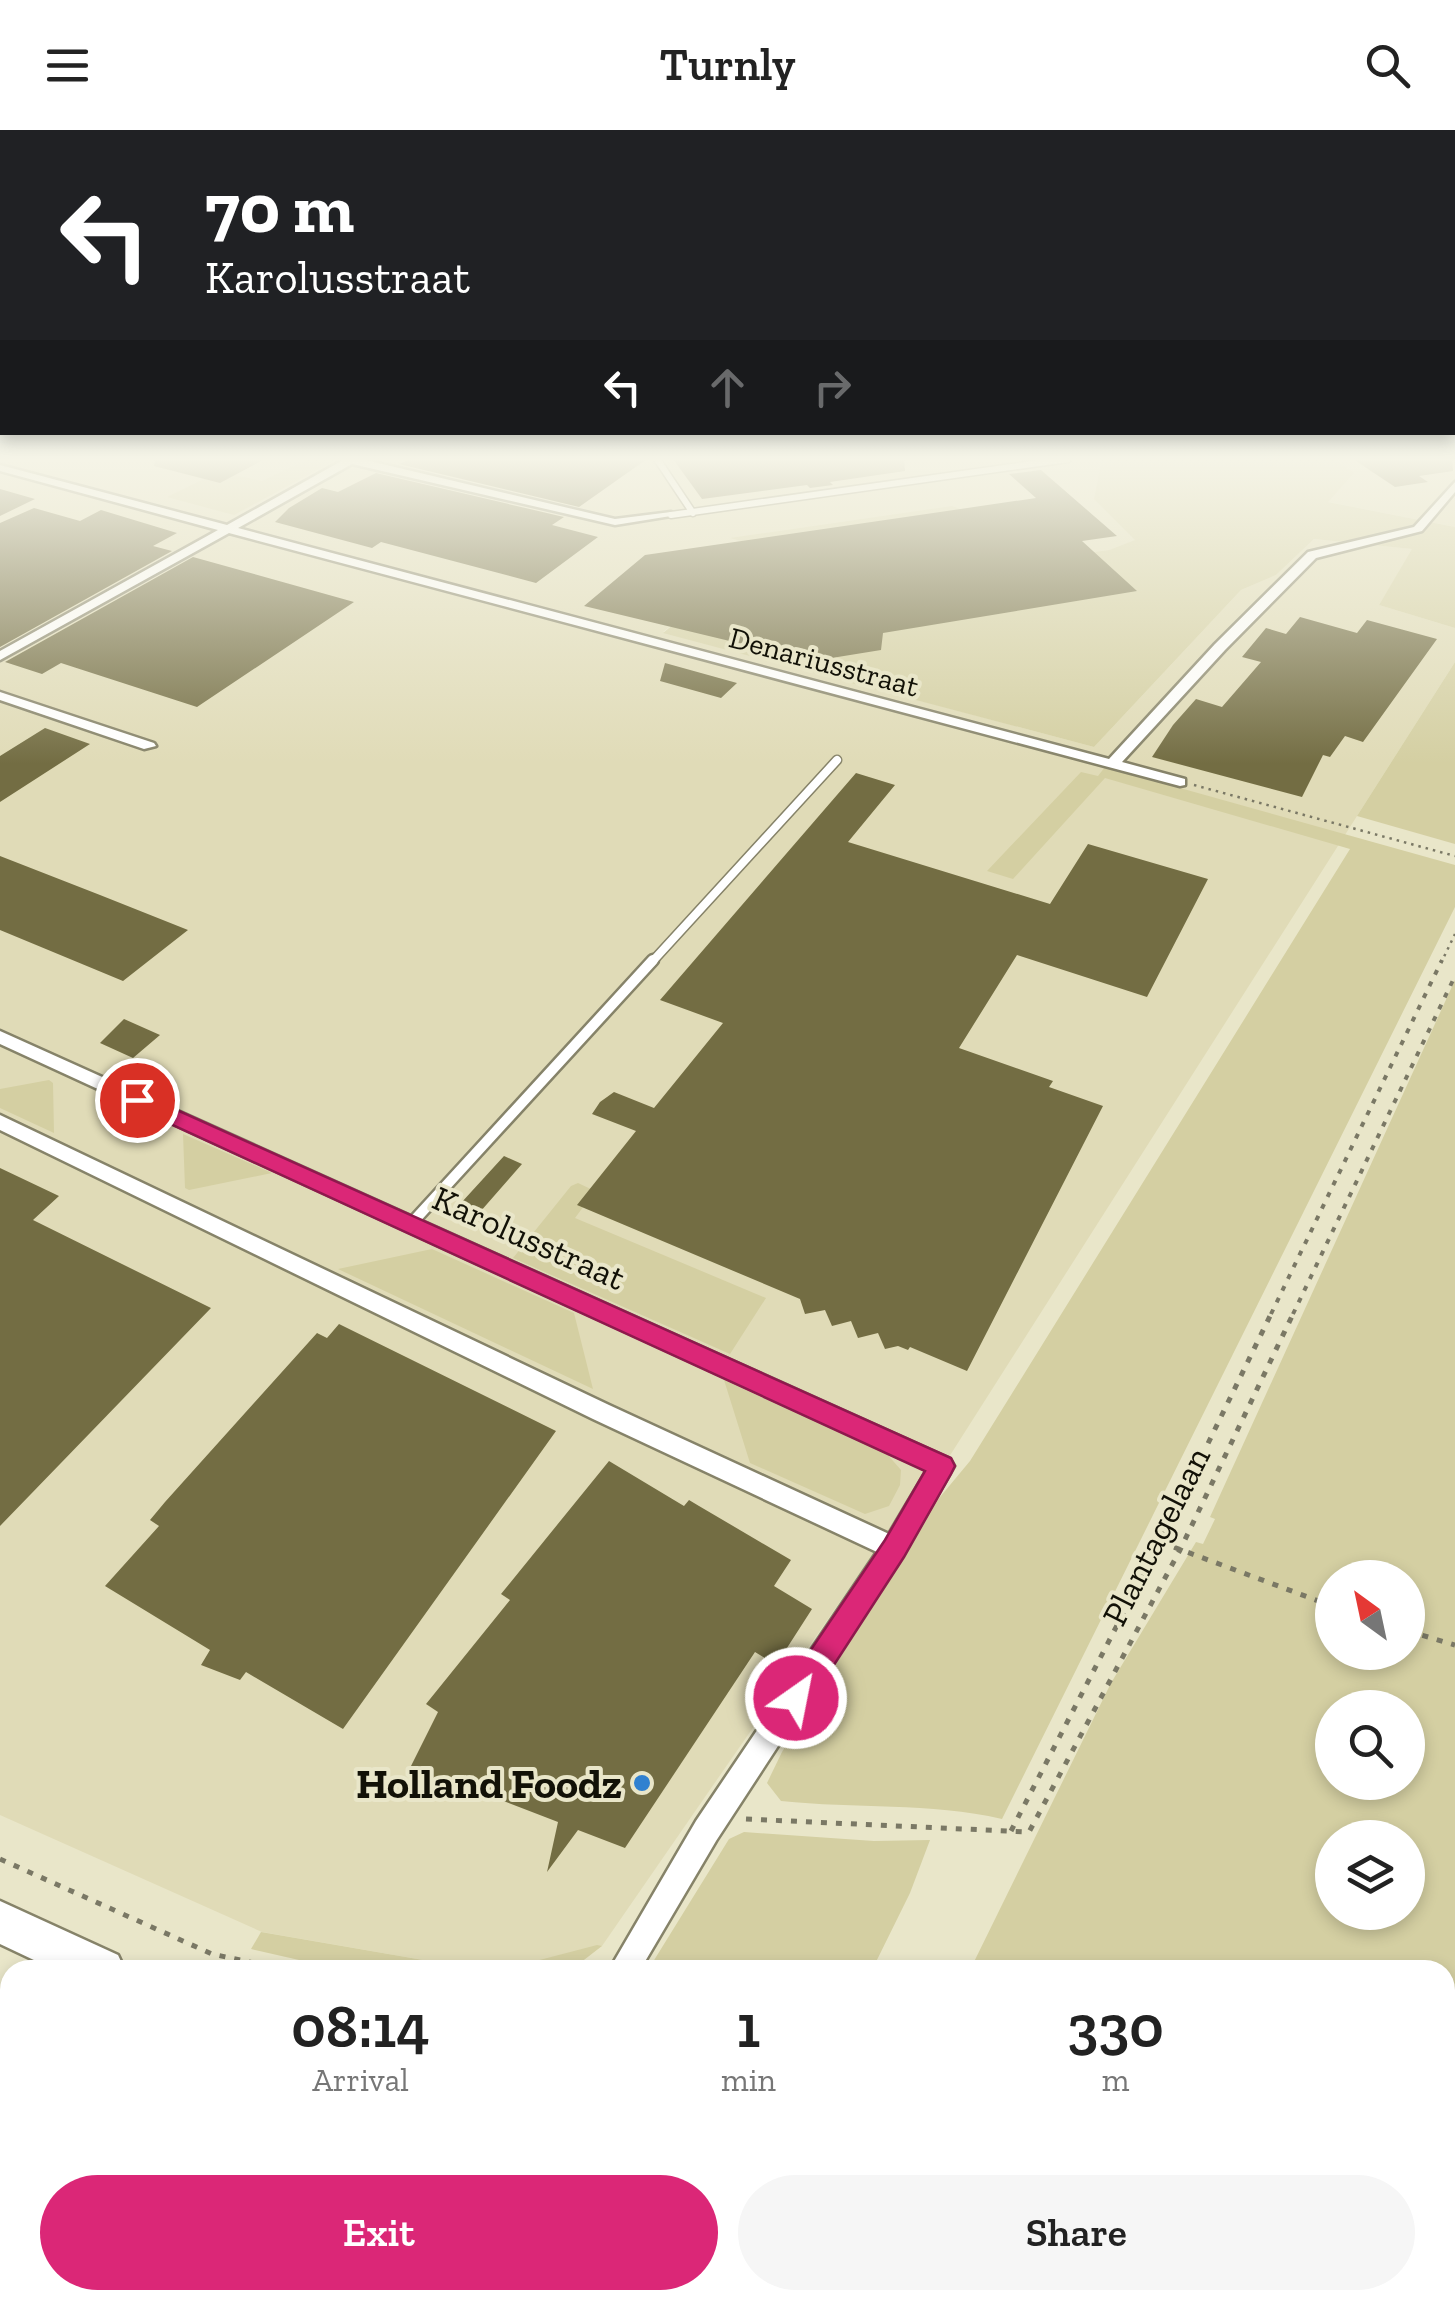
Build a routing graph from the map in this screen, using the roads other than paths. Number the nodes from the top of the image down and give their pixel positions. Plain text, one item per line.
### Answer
1 (167, 561) edge
2 (356, 561) edge
3 (1306, 561) edge
4 (0, 656) edge
5 (0, 696) edge
6 (148, 746) dead end
7 (837, 760) dead end
8 (1114, 762) junction
9 (1180, 782) road end
10 (0, 1037) edge
11 (0, 1122) edge
12 (410, 1225) junction
13 (894, 1548) junction
14 (0, 1922) edge
15 (82, 1960) edge
16 (630, 1960) edge

1 - 4 street
2 - 8 street, Denariusstraat
3 - 8 street
5 - 6 street
7 - 12 lane
8 - 9 street, Denariusstraat
10 - 12 street, Karolusstraat
11 - 13 street
12 - 13 street, Karolusstraat
13 - 16 street, Karolusstraat
14 - 15 main road

